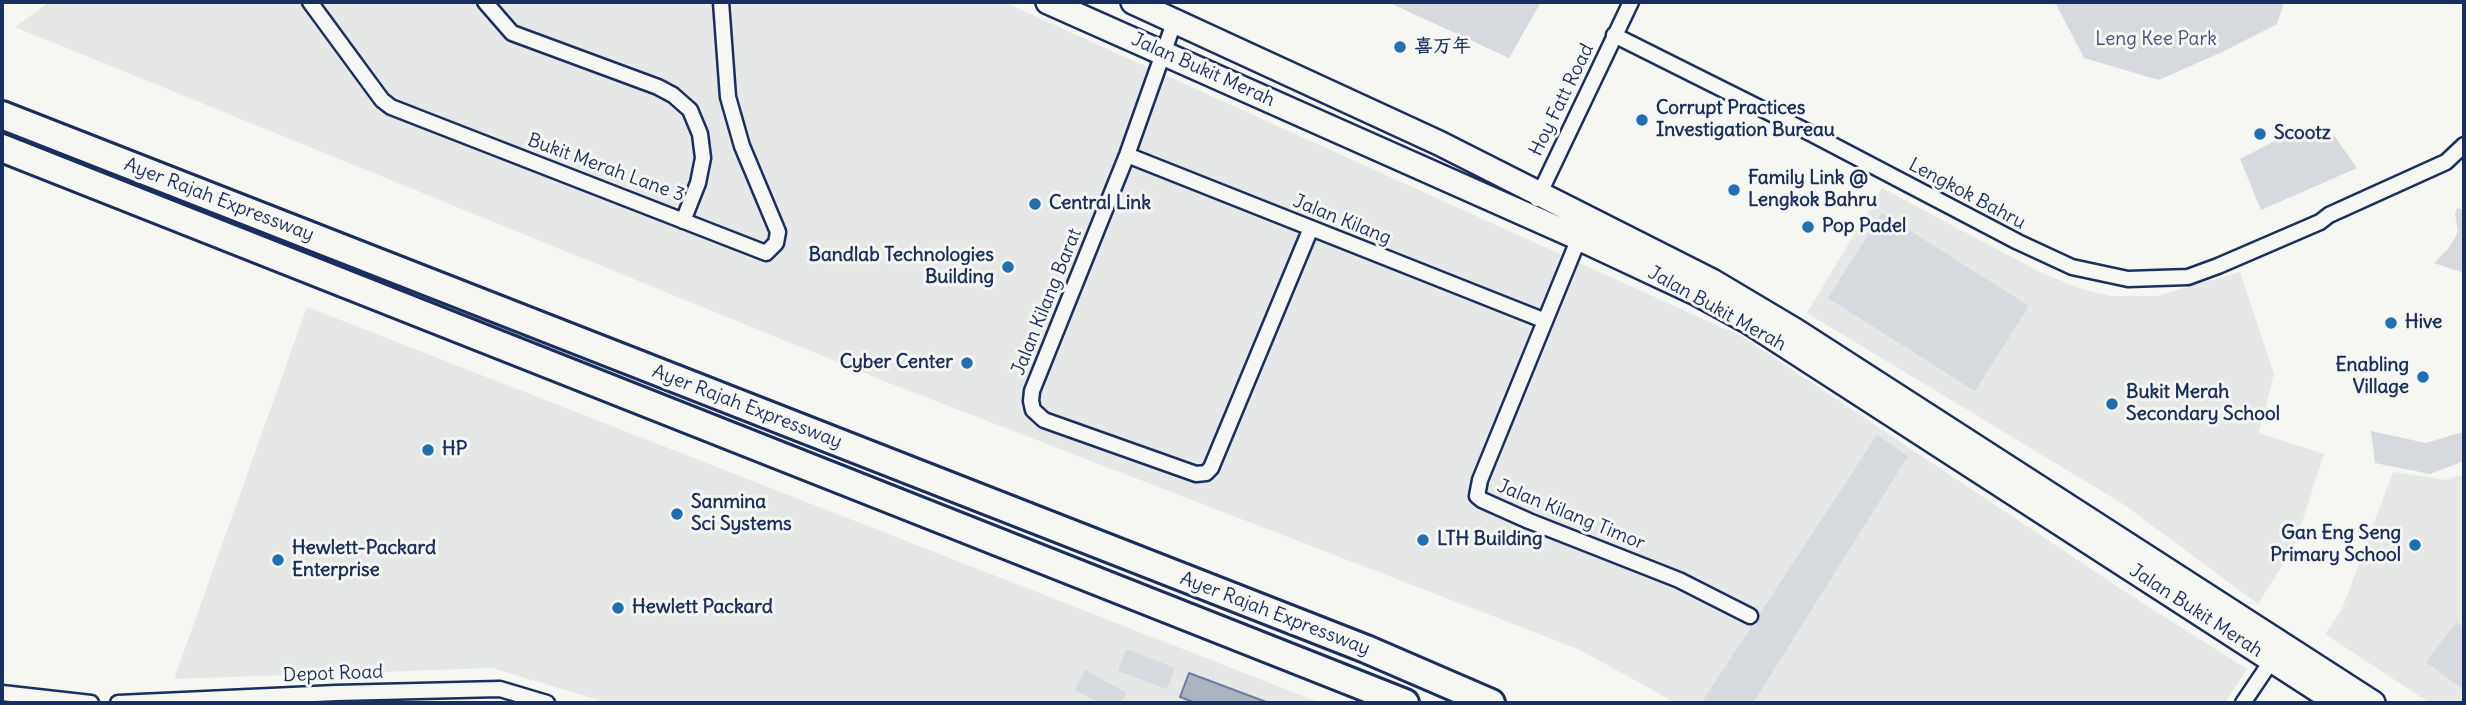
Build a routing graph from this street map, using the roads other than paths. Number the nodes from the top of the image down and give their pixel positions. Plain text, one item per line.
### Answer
1 (310, 2) edge
2 (485, 2) edge
3 (721, 2) edge
4 (1048, 2) edge
5 (1133, 2) edge
6 (1631, 2) edge
7 (1175, 20) junction
8 (1614, 35) junction
9 (1163, 52) junction
10 (1293, 75) junction
11 (2, 115) edge
12 (1313, 120) junction
13 (2464, 145) edge
14 (2, 148) edge
15 (2464, 154) edge
16 (1127, 155) junction
17 (1540, 193) junction
18 (1530, 216) junction
19 (683, 221) junction
20 (2320, 222) junction
21 (1311, 228) junction
22 (1579, 238) junction
23 (1543, 320) junction
24 (1750, 616) dead end
25 (2277, 653) junction
26 (2, 693) edge
27 (21, 699) edge
28 (51, 701) edge
29 (91, 703) edge
30 (118, 703) edge
31 (547, 703) edge
32 (1405, 703) edge
33 (1490, 703) edge
34 (2243, 703) edge
35 (2338, 703) edge
36 (2373, 703) edge

1 - 19 street, Bukit Merah Lane 3
2 - 19 street, Bukit Merah Lane 3
3 - 19 street
4 - 9 main road, Jalan Bukit Merah
5 - 7 main road, Jalan Bukit Merah
6 - 8 street, Hoy Fatt Road
7 - 9 street, Jalan Kilang Barat
7 - 10 main road, Jalan Bukit Merah
8 - 17 street, Hoy Fatt Road
8 - 20 street, Lengkok Bahru
9 - 12 main road, Jalan Bukit Merah
9 - 16 street, Jalan Kilang Barat
10 - 12 main road
10 - 17 main road, Jalan Bukit Merah
11 - 33 highway, Ayer Rajah Expressway
12 - 18 main road, Jalan Bukit Merah
13 - 20 street, Lengkok Bahru
14 - 32 highway, Ayer Rajah Expressway
15 - 20 street, Lengkok Bahru
16 - 21 street, Jalan Kilang
16 - 21 street, Jalan Kilang Barat
17 - 18 street, Hoy Fatt Road
17 - 25 main road, Jalan Bukit Merah
18 - 22 main road, Jalan Bukit Merah
21 - 23 street, Jalan Kilang
22 - 23 street, Jalan Kilang Timor
22 - 25 main road, Jalan Bukit Merah
23 - 24 street, Jalan Kilang Timor
25 - 34 street
25 - 35 main road, Jalan Bukit Merah
25 - 36 main road, Jalan Bukit Merah
26 - 27 street
27 - 28 street
28 - 29 street
30 - 31 street, Depot Road

